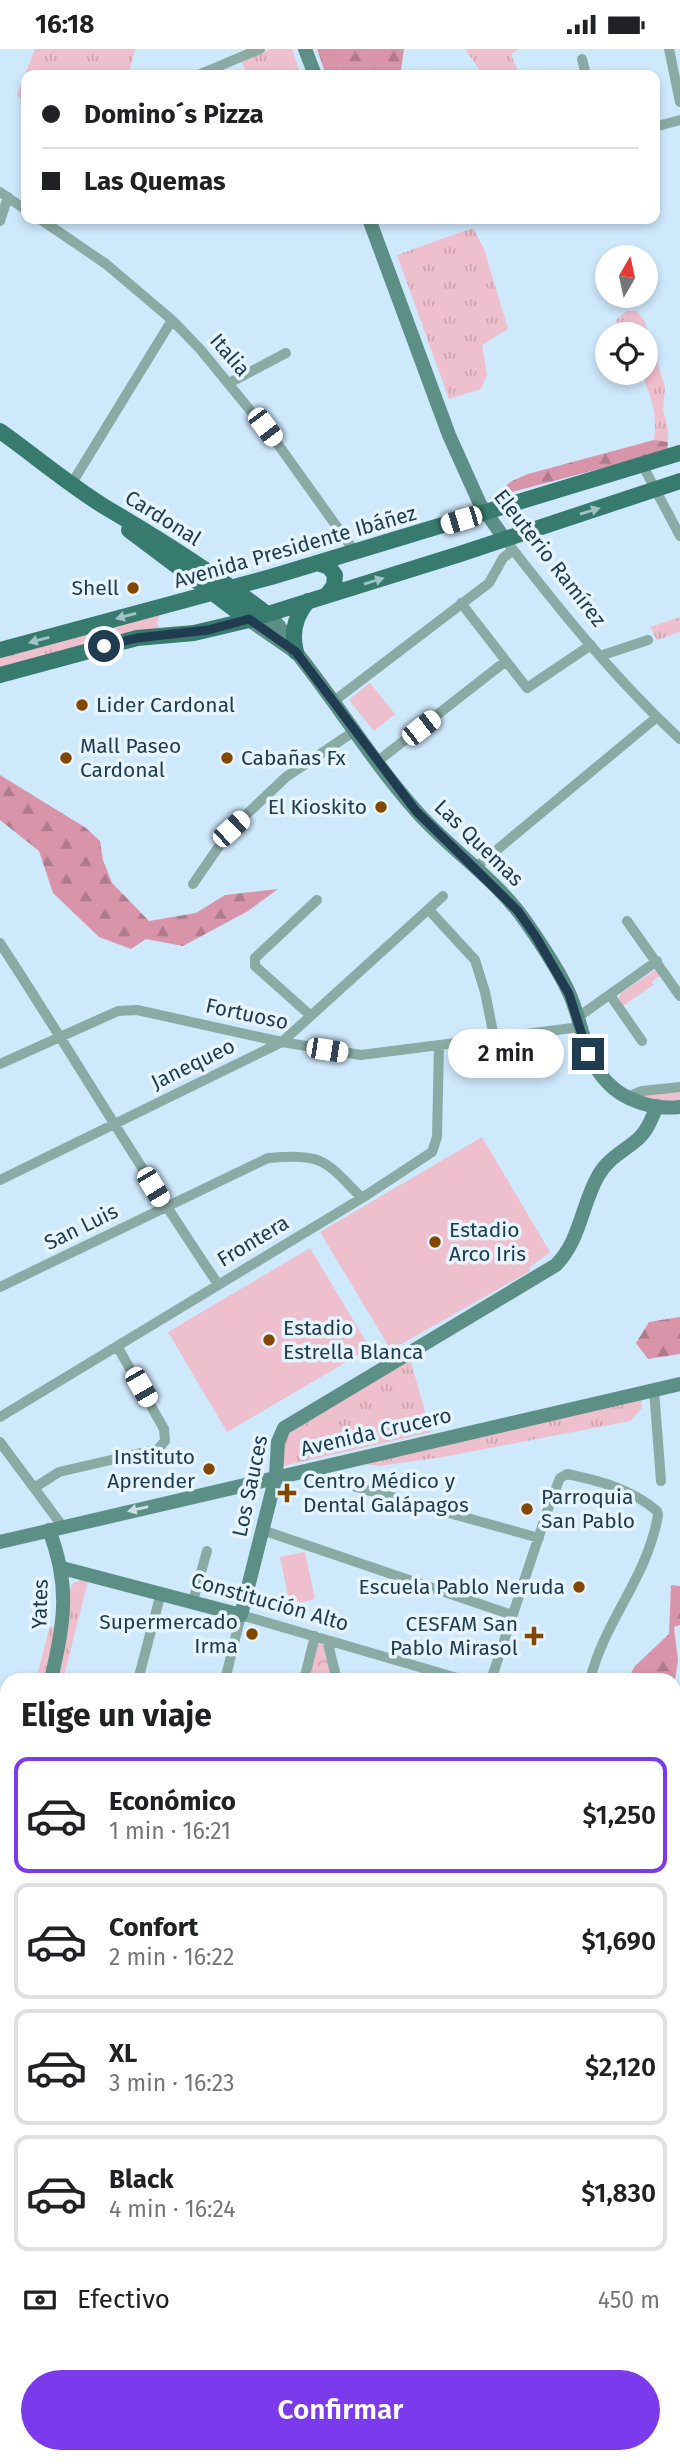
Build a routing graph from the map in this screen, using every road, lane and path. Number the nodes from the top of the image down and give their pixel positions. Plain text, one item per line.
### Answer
1 (260, 49) edge
2 (305, 49) edge
3 (669, 49) edge
4 (239, 53) edge
5 (582, 59) dead end
6 (207, 70) edge
7 (313, 70) edge
8 (585, 70) edge
9 (680, 102) edge
10 (680, 120) edge
11 (660, 125) edge
12 (4, 194) edge
13 (21, 206) edge
14 (0, 221) edge
15 (47, 224) edge
16 (371, 224) edge
17 (172, 320) junction
18 (286, 353) dead end
19 (229, 383) junction
20 (0, 431) edge
21 (680, 453) edge
22 (643, 466) junction
23 (680, 481) edge
24 (72, 483) junction
25 (655, 490) junction
26 (105, 506) junction
27 (485, 513) junction
28 (680, 536) edge
29 (509, 544) junction
30 (355, 552) junction
31 (317, 563) junction
32 (204, 569) junction
33 (271, 577) junction
34 (232, 588) junction
35 (213, 593) junction
36 (326, 596) junction
37 (309, 601) junction
38 (461, 603) junction
39 (173, 604) junction
40 (267, 614) junction
41 (249, 619) junction
42 (79, 629) junction
43 (181, 635) junction
44 (648, 640) dead end
45 (591, 645) junction
46 (0, 650) edge
47 (83, 652) junction
48 (296, 652) junction
49 (600, 656) junction
50 (506, 661) junction
51 (0, 675) edge
52 (334, 701) junction
53 (657, 717) junction
54 (356, 730) junction
55 (680, 739) edge
56 (378, 761) junction
57 (475, 868) junction
58 (194, 884) dead end
59 (443, 896) dead end
60 (317, 900) dead end
61 (429, 910) junction
62 (627, 921) dead end
63 (1, 947) edge
64 (657, 961) junction
65 (610, 995) junction
66 (680, 996) edge
67 (311, 1016) junction
68 (579, 1022) junction
69 (60, 1037) junction
70 (495, 1037) junction
71 (642, 1041) dead end
72 (282, 1042) junction
73 (439, 1045) junction
74 (0, 1064) edge
75 (680, 1087) edge
76 (627, 1097) junction
77 (657, 1107) junction
78 (680, 1107) edge
79 (115, 1124) junction
80 (0, 1180) edge
81 (362, 1198) junction
82 (165, 1207) junction
83 (218, 1285) junction
84 (0, 1287) edge
85 (117, 1346) junction
86 (680, 1384) edge
87 (654, 1390) junction
88 (0, 1417) edge
89 (0, 1442) edge
90 (276, 1476) junction
91 (661, 1481) dead end
92 (356, 1487) dead end
93 (34, 1488) junction
94 (56, 1528) junction
95 (262, 1530) junction
96 (539, 1538) junction
97 (0, 1542) edge
98 (207, 1551) dead end
99 (62, 1568) junction
100 (160, 1593) junction
101 (193, 1601) junction
102 (241, 1615) junction
103 (512, 1615) junction
104 (315, 1636) junction
105 (327, 1640) junction
106 (53, 1673) edge
107 (140, 1673) edge
108 (227, 1673) edge
109 (306, 1673) edge
110 (335, 1673) edge
111 (440, 1673) edge
112 (493, 1673) edge
113 (592, 1673) edge

1 - 4 street
2 - 7 main road
3 - 9 street
4 - 6 street
5 - 8 street
10 - 11 street
12 - 13 street
12 - 14 street
15 - 17 street, Italia
16 - 27 main road, Eleuterio Ramírez
17 - 19 street, Italia
17 - 24 street
18 - 19 street
19 - 30 street, Italia
20 - 24 main road, Cardonal
21 - 22 main road, Avenida Presidente Ibáñez
22 - 25 street
22 - 27 main road, Avenida Presidente Ibáñez
23 - 25 main road
24 - 26 main road, Cardonal
25 - 28 street
29 -> 25 main road
26 - 32 main road, Cardonal
26 - 35 main road, Cardonal
27 - 29 main road, Eleuterio Ramírez
27 - 30 main road, Avenida Presidente Ibáñez
36 -> 29 main road
29 - 38 street
29 - 45 street, Eleuterio Ramírez
30 - 31 main road, Avenida Presidente Ibáñez
31 - 33 main road, Avenida Presidente Ibáñez
31 - 36 main road
32 - 33 main road
32 - 34 main road, Cardonal
33 - 34 main road, Avenida Presidente Ibáñez
34 - 35 main road, Avenida Presidente Ibáñez
34 - 40 main road, Cardonal
35 - 39 main road, Avenida Presidente Ibáñez
35 - 41 main road, Cardonal
36 - 37 main road
37 - 40 main road
37 - 48 main road
38 - 50 street
38 - 52 street
39 -> 42 main road, Avenida Presidente Ibáñez
39 - 43 main road
40 - 41 main road
40 - 48 main road, Las Quemas
41 - 43 main road
41 - 48 main road, Las Quemas
42 -> 46 main road, Avenida Presidente Ibáñez
42 - 47 main road
43 - 47 main road
44 - 49 street
45 - 49 street, Eleuterio Ramírez
45 - 50 street
47 - 51 main road
48 - 52 main road, Las Quemas
49 - 53 street, Eleuterio Ramírez
50 - 56 street
52 - 54 main road, Las Quemas
53 - 55 street, Eleuterio Ramírez
53 - 57 street
54 - 56 main road, Las Quemas
54 - 58 street
56 - 57 main road, Las Quemas
57 - 68 main road, Las Quemas
59 - 61 street, Janequeo
60 - 67 street
61 - 67 street, Janequeo
61 - 70 street
62 - 64 street
63 - 69 street
64 - 65 street
64 - 66 street
65 - 68 street
65 - 71 street
67 - 72 street, Janequeo
68 - 70 street, Fortuoso
68 - 76 main road, Las Quemas
69 - 72 street, Fortuoso
69 - 74 street, Fortuoso
69 - 79 street
70 - 73 street, Fortuoso
72 - 73 street, Fortuoso
72 - 79 street, Janequeo
73 - 81 street, Frontera
75 - 76 street
76 - 77 main road, Las Quemas
77 - 78 main road, Las Quemas
77 - 90 main road, Los Sauces
79 - 80 street, Janequeo
79 - 82 street
81 - 82 street, San Luis
81 - 83 street, Frontera
82 - 83 street
82 - 84 street, San Luis
83 - 85 street, Frontera
85 - 88 street, Frontera
85 - 93 street
86 - 87 main road, Avenida Crucero
87 - 90 main road, Avenida Crucero
87 - 91 street
89 - 93 street
90 -> 94 main road, Avenida Crucero
90 - 95 main road, Los Sauces
92 - 96 street
93 - 94 street
94 - 97 main road, Avenida Crucero
94 - 99 main road, Yates
95 - 102 main road, Los Sauces
95 - 103 street
96 - 103 street
96 - 113 street
98 - 101 street
99 - 100 main road, Constitución Alto
99 - 106 main road, Yates
100 - 101 main road, Constitución Alto
100 - 107 street
101 - 102 main road, Constitución Alto
102 - 104 street, Constitución Alto
102 - 108 street, Los Sauces
103 - 112 street
104 - 105 street, Constitución Alto
104 - 109 street
105 - 110 street
105 - 111 street, Constitución Alto

